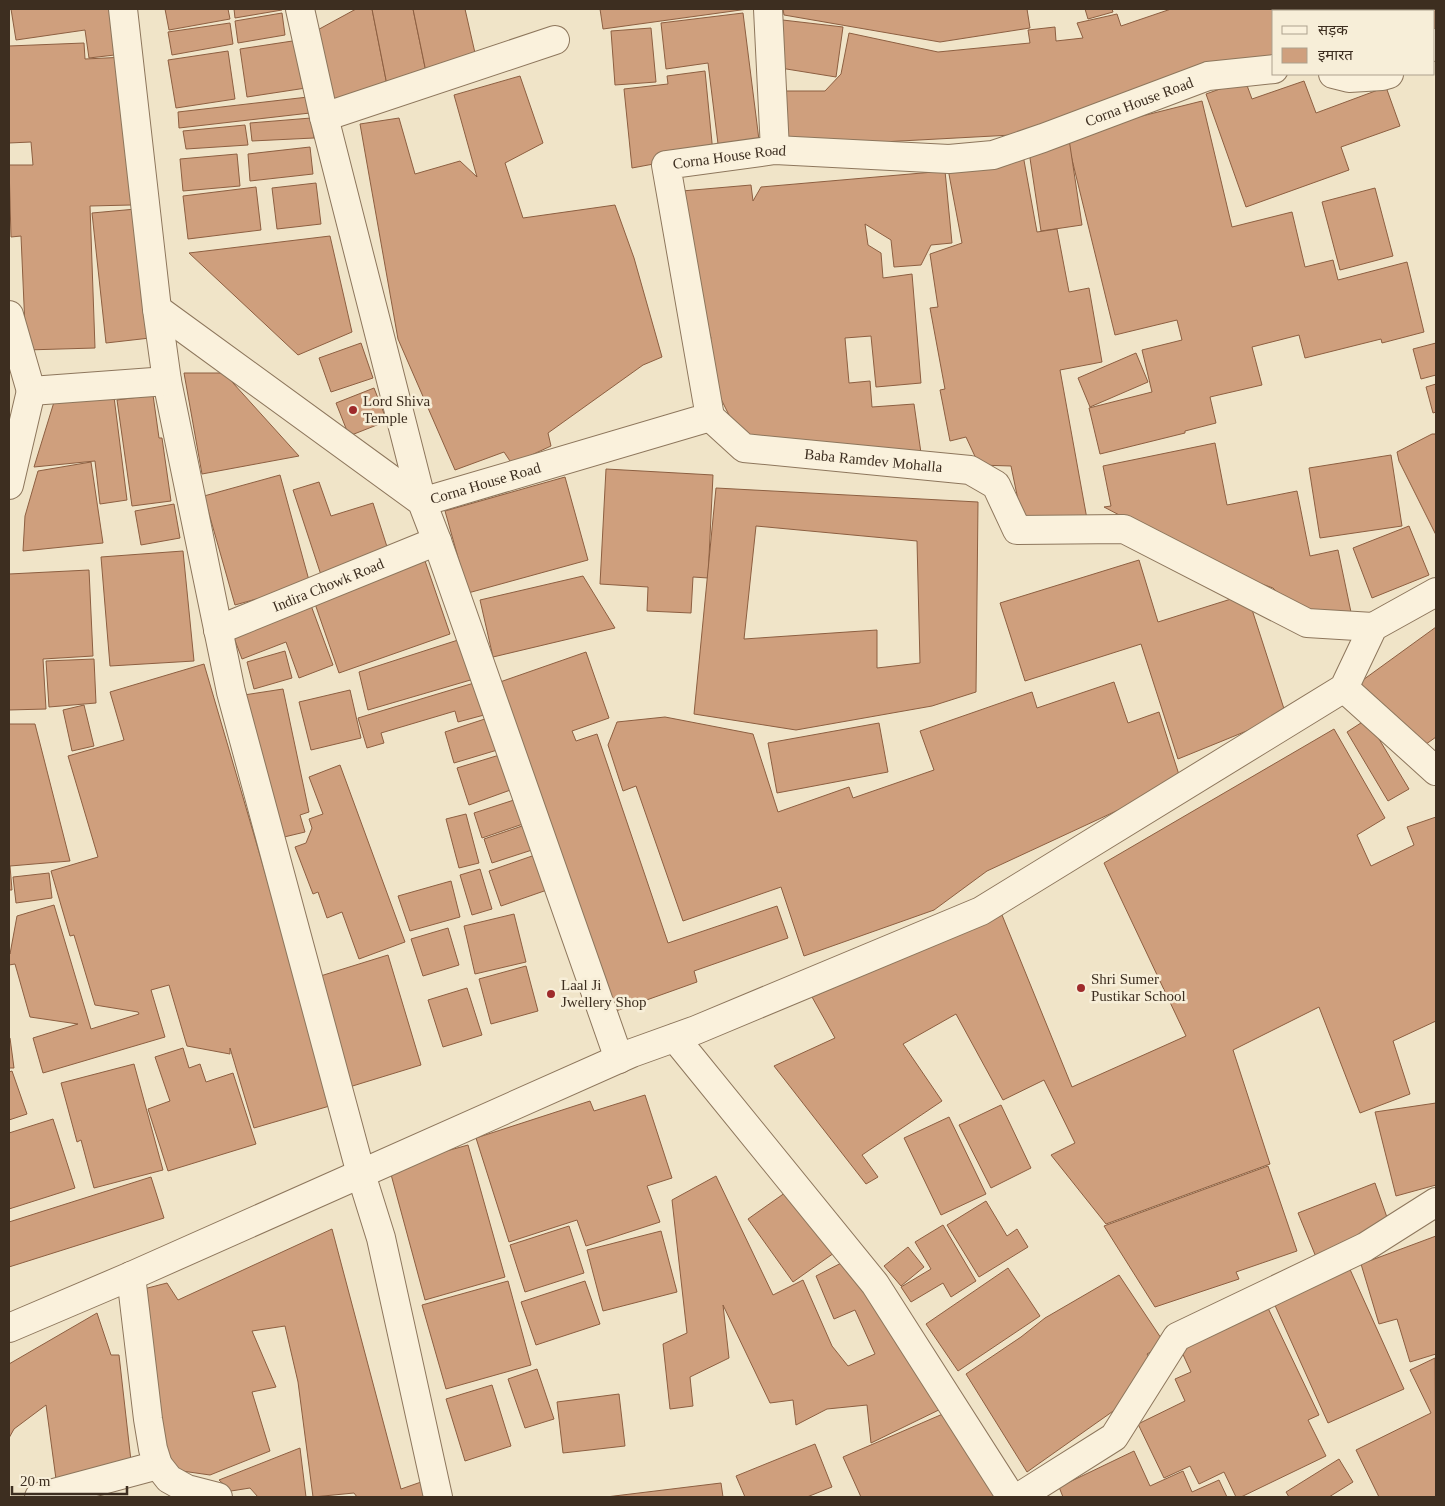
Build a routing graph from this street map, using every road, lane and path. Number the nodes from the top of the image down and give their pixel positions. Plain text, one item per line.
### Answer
1 (124, 9) edge
2 (300, 9) edge
3 (768, 9) edge
4 (555, 40) dead end
5 (1272, 69) edge
6 (1337, 75) edge
7 (1386, 75) edge
8 (324, 117) junction
9 (775, 150) junction
10 (157, 309) junction
11 (9, 315) edge
12 (167, 381) junction
13 (31, 391) junction
14 (710, 418) junction
15 (9, 485) edge
16 (422, 502) junction
17 (438, 541) junction
18 (1436, 592) edge
19 (1373, 627) junction
20 (218, 630) junction
21 (1344, 688) junction
22 (1432, 761) edge
23 (675, 1038) junction
24 (619, 1058) junction
25 (361, 1174) junction
26 (1436, 1202) edge
27 (131, 1276) junction
28 (11, 1329) edge
29 (158, 1465) junction
30 (40, 1497) edge
31 (218, 1497) edge
32 (438, 1497) edge
33 (1011, 1497) edge
34 (1018, 1497) edge

1 - 10 street
2 - 8 street
3 - 9 street
4 - 8 street
5 - 9 street, Corna House Road
6 - 7 street
8 - 16 street
9 - 14 street, Corna House Road
10 - 12 street
10 - 16 street
11 - 13 street
12 - 13 street
12 - 20 street
13 - 15 street
14 - 16 street, Corna House Road
14 - 19 street, Baba Ramdev Mohalla
16 - 17 street
17 - 20 street, Indira Chowk Road
17 - 24 street
18 - 19 street
19 - 21 street
20 - 25 street
21 - 22 street
21 - 23 street
23 - 24 street
23 - 33 street
24 - 25 street
25 - 27 street
25 - 32 street
26 - 34 street
27 - 28 street
27 - 29 street
29 - 30 street
29 - 31 street

